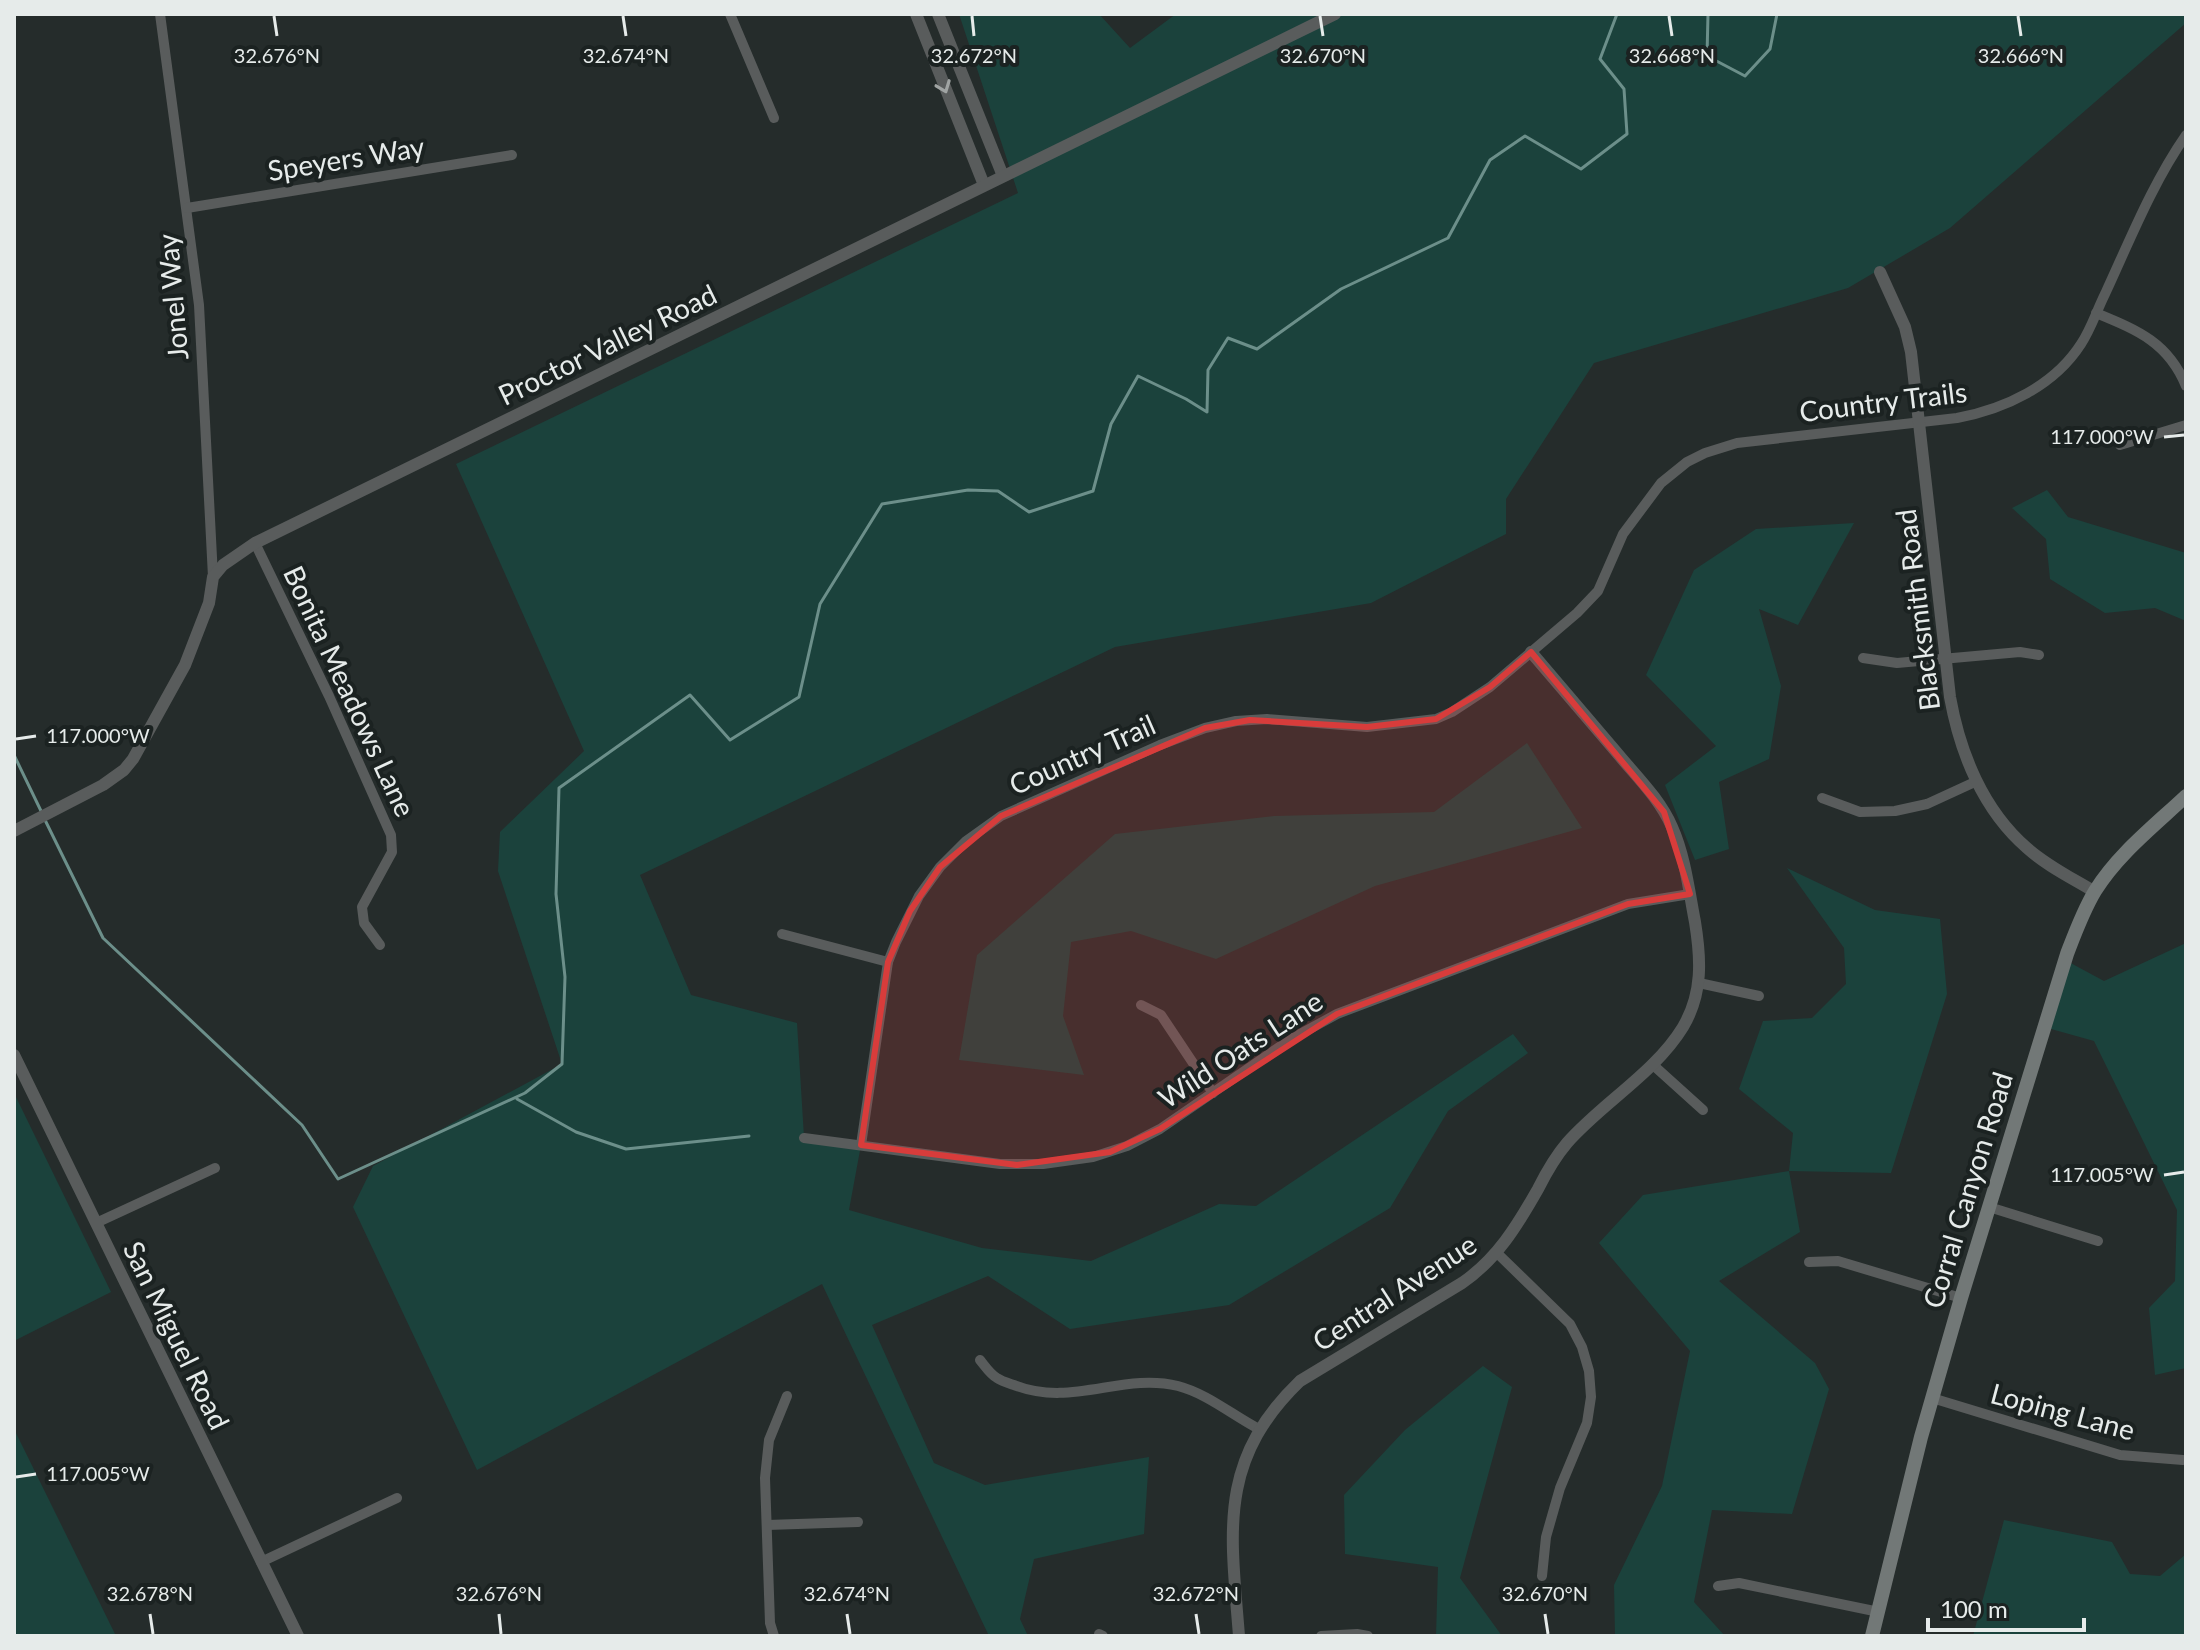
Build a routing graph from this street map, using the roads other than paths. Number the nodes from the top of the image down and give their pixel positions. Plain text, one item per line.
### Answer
1 (160, 14) edge
2 (730, 14) edge
3 (916, 14) edge
4 (938, 14) edge
5 (1335, 14) edge
6 (774, 118) dead end
7 (2186, 135) edge
8 (512, 155) dead end
9 (1003, 176) junction
10 (984, 185) junction
11 (187, 208) junction
12 (1880, 272) dead end
13 (2096, 313) junction
14 (2186, 386) edge
15 (1920, 421) junction
16 (2186, 425) edge
17 (2120, 445) dead end
18 (255, 543) junction
19 (213, 577) junction
20 (1531, 652) junction
21 (2039, 655) dead end
22 (1863, 658) dead end
23 (1946, 658) junction
24 (1977, 781) junction
25 (2186, 796) edge
26 (1822, 798) dead end
27 (14, 831) edge
28 (2095, 892) junction
29 (1690, 894) junction
30 (782, 934) dead end
31 (380, 945) dead end
32 (888, 962) junction
33 (1699, 983) junction
34 (1759, 996) dead end
35 (1141, 1005) dead end
36 (14, 1055) edge
37 (1652, 1064) junction
38 (1213, 1093) junction
39 (1703, 1110) dead end
40 (804, 1138) dead end
41 (861, 1145) junction
42 (215, 1168) dead end
43 (1989, 1207) junction
44 (96, 1223) junction
45 (2098, 1241) dead end
46 (1497, 1253) junction
47 (1809, 1262) dead end
48 (1961, 1298) junction
49 (980, 1360) dead end
50 (787, 1396) dead end
51 (1932, 1398) junction
52 (1259, 1429) junction
53 (2183, 1460) dead end
54 (397, 1498) dead end
55 (858, 1522) dead end
56 (767, 1525) junction
57 (261, 1562) junction
58 (1542, 1576) dead end
59 (1718, 1586) dead end
60 (1879, 1612) junction
61 (298, 1636) edge
62 (774, 1636) edge
63 (1239, 1636) edge
64 (1321, 1636) edge
65 (1368, 1636) edge
66 (1872, 1636) edge

1 - 11 street, Jonel Way
2 - 6 street
3 -> 10 street
4 - 9 street
5 - 9 street, Proctor Valley Road
7 - 13 street, Country Trails
8 - 11 street, Speyers Way
9 - 10 street, Proctor Valley Road
10 - 18 street, Proctor Valley Road
11 - 19 street, Jonel Way
12 - 15 street, Blacksmith Road
13 - 14 street
13 - 15 street, Country Trails
15 - 20 street, Country Trails
15 - 23 street, Blacksmith Road
16 - 17 street
18 - 19 street, Proctor Valley Road
18 - 31 street, Bonita Meadows Lane
19 - 27 street
20 - 29 street, Central Avenue
20 - 32 street, Country Trail
21 - 23 street
22 - 23 street
23 - 24 street, Blacksmith Road
24 - 26 street
24 - 28 street, Blacksmith Road
25 - 28 main road, Corral Canyon Road
28 - 43 main road, Corral Canyon Road
29 - 33 street, Central Avenue
29 - 38 street, Wild Oats Lane
30 - 32 street
32 - 41 street, Country Trail
33 - 34 street
33 - 37 street, Central Avenue
35 - 38 street
36 - 44 street, San Miguel Road
37 - 39 street
37 - 46 street, Central Avenue
38 - 41 street, Wild Oats Lane
40 - 41 street, Wild Oats Lane
42 - 44 street
43 - 45 street
43 - 48 main road, Corral Canyon Road
44 - 57 street, San Miguel Road
46 - 52 street, Central Avenue
46 - 58 street
47 - 48 street
48 - 51 main road, Corral Canyon Road
49 - 52 street
50 - 56 street
51 - 53 street, Loping Lane
51 - 60 main road, Corral Canyon Road
52 - 63 street, Central Avenue
54 - 57 street
55 - 56 street
56 - 62 street
57 - 61 street, San Miguel Road
59 - 60 street
60 - 66 main road, Corral Canyon Road
64 - 65 street

